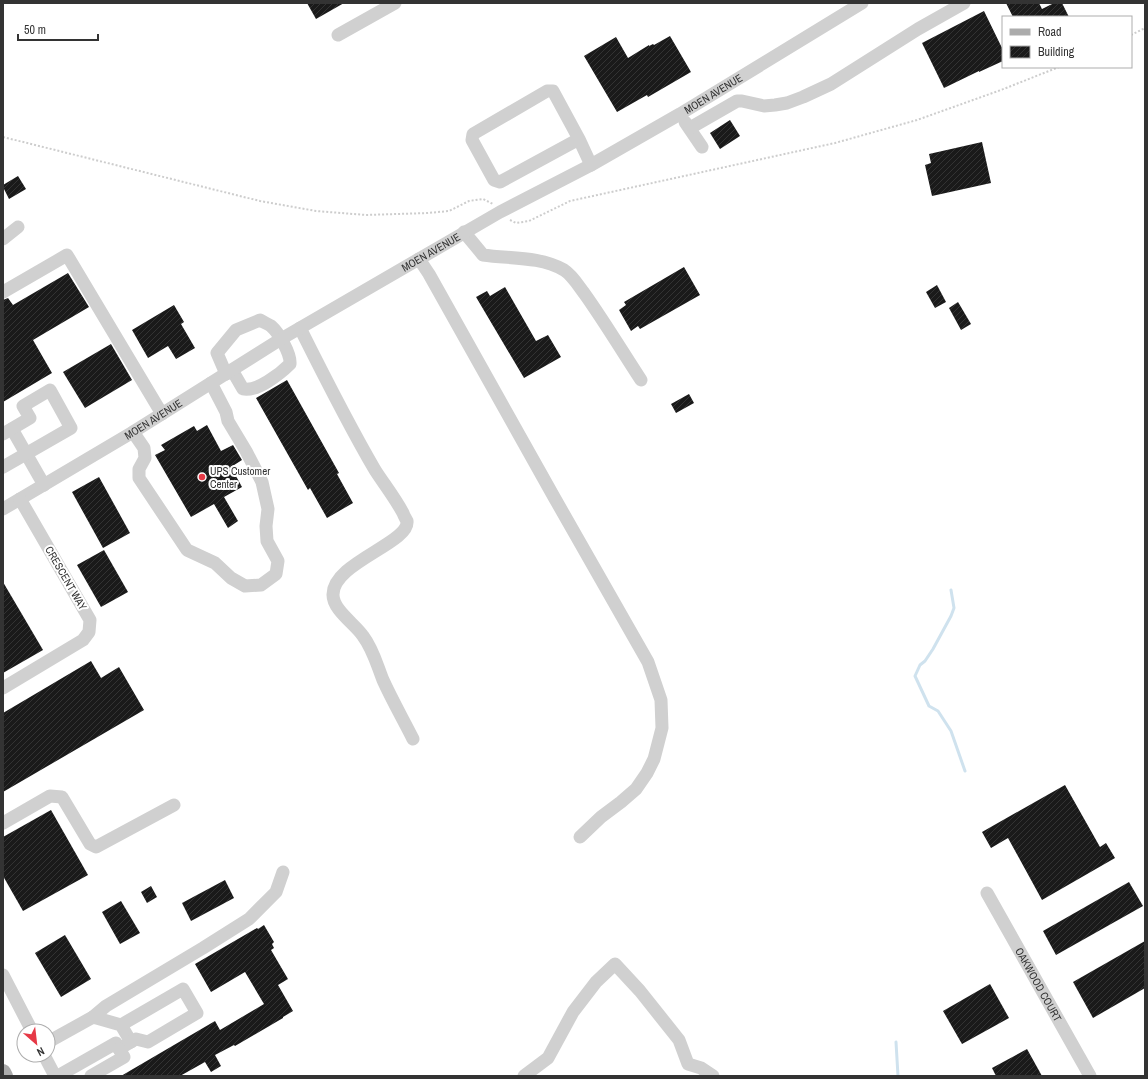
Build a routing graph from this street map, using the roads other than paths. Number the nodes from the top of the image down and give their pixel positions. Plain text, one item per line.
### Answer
1 (394, 3) edge
2 (862, 3) edge
3 (964, 3) edge
4 (338, 36) dead end
5 (680, 114) junction
6 (690, 128) junction
7 (579, 139) junction
8 (702, 147) dead end
9 (591, 165) junction
10 (18, 227) dead end
11 (464, 232) junction
12 (3, 239) edge
13 (419, 259) junction
14 (3, 292) edge
15 (300, 328) junction
16 (281, 339) junction
17 (229, 372) junction
18 (641, 380) dead end
19 (211, 383) junction
20 (162, 414) junction
21 (7, 431) edge
22 (133, 432) junction
23 (26, 454) junction
24 (3, 467) edge
25 (44, 485) junction
26 (20, 499) junction
27 (3, 509) edge
28 (3, 688) edge
29 (413, 739) dead end
30 (174, 806) dead end
31 (3, 823) edge
32 (580, 837) dead end
33 (283, 872) dead end
34 (987, 893) dead end
35 (3, 975) edge
36 (92, 1017) junction
37 (28, 1023) edge
38 (121, 1025) junction
39 (56, 1037) edge
40 (131, 1042) junction
41 (118, 1046) junction
42 (49, 1063) edge
43 (3, 1072) edge
44 (5, 1076) edge
45 (57, 1076) edge
46 (91, 1076) edge
47 (524, 1076) edge
48 (713, 1076) edge
49 (1090, 1076) edge

1 - 4 street
2 - 5 street, MOEN AVENUE
3 - 6 street
5 - 6 street
5 - 9 street, MOEN AVENUE
6 - 8 street
7 - 7 street
7 - 9 street
9 - 11 street, MOEN AVENUE
10 - 12 street
11 - 13 street, MOEN AVENUE
11 - 18 street
13 - 15 street, MOEN AVENUE
13 - 32 street
14 - 20 street
15 - 16 street, MOEN AVENUE
15 - 29 street
16 - 17 street, MOEN AVENUE
16 - 17 street
16 - 17 street
17 - 19 street, MOEN AVENUE
19 - 20 street, MOEN AVENUE
19 - 22 street
20 - 22 street, MOEN AVENUE
21 - 23 street
21 - 23 street
22 - 25 street, MOEN AVENUE
23 - 24 street
23 - 25 street
25 - 26 street, MOEN AVENUE
26 - 27 street, MOEN AVENUE
26 - 28 street, CRESCENT WAY
30 - 31 street
33 - 36 street
34 - 49 street, OAKWOOD COURT
35 - 37 street
36 - 38 street
36 - 39 street
38 - 40 street
38 - 40 street
40 - 41 street
41 - 45 street
41 - 46 street
42 - 45 street
43 - 44 main road
47 - 48 street

